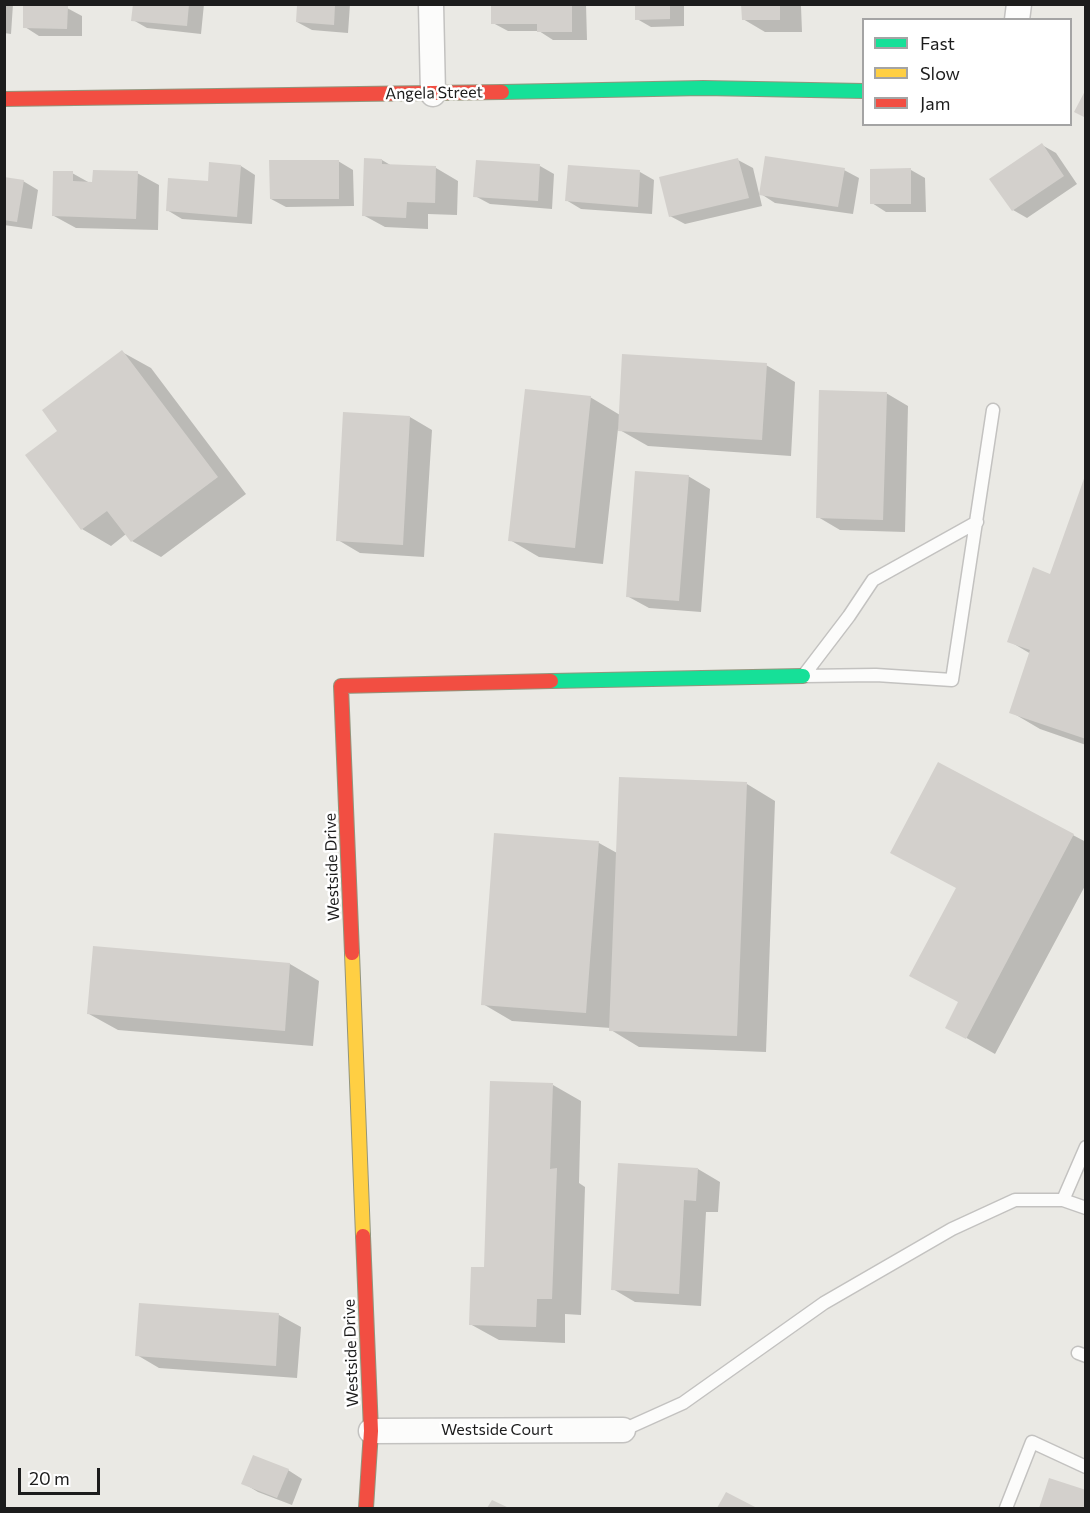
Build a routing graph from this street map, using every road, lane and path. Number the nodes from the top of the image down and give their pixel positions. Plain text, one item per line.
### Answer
1 (431, 4) edge
2 (862, 91) edge
3 (433, 94) junction
4 (4, 99) edge
5 (993, 410) dead end
6 (977, 522) junction
7 (803, 676) junction
8 (1086, 1147) edge
9 (1063, 1200) junction
10 (1086, 1208) edge
11 (622, 1430) joint
12 (371, 1431) junction
13 (1086, 1467) edge
14 (366, 1509) edge
15 (1006, 1509) edge

1 - 3 street
2 - 3 street, Angela Street
3 - 4 street, Angela Street
5 - 6 lane
6 - 7 lane
6 - 7 lane
7 - 12 street, Westside Drive
8 - 9 lane
9 - 10 lane
9 - 11 lane
11 - 12 street, Westside Court
12 - 14 street, Westside Drive
13 - 15 lane

